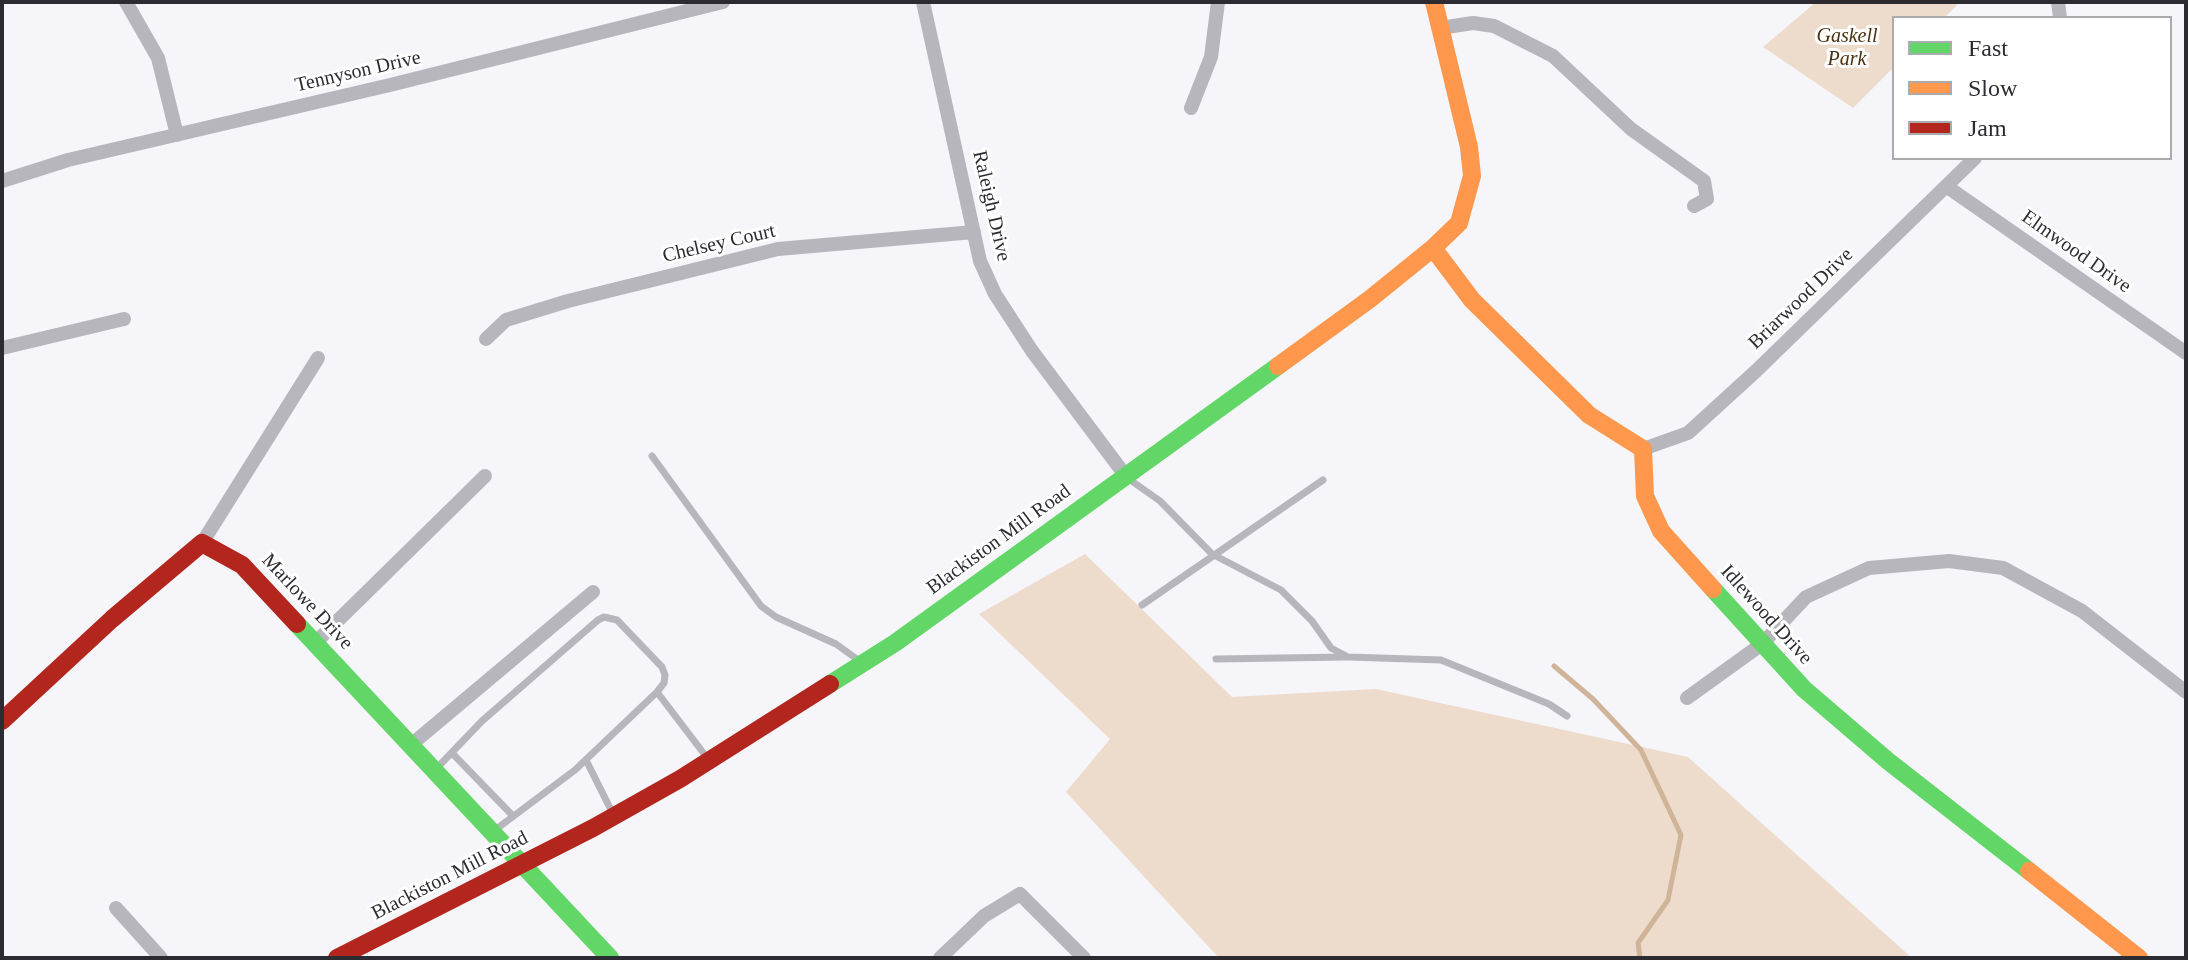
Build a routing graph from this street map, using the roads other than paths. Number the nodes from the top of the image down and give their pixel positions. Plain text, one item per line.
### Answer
1 (126, 2) edge
2 (723, 2) edge
3 (923, 2) edge
4 (1218, 2) edge
5 (1434, 2) edge
6 (1440, 28) junction
7 (1191, 108) dead end
8 (177, 135) junction
9 (1973, 160) edge
10 (2, 181) edge
11 (1946, 186) junction
12 (1694, 206) dead end
13 (974, 232) junction
14 (1433, 248) junction
15 (124, 319) dead end
16 (486, 339) dead end
17 (2, 348) edge
18 (2185, 351) edge
19 (318, 358) dead end
20 (1643, 449) junction
21 (652, 456) dead end
22 (1125, 475) junction
23 (485, 476) dead end
24 (1323, 480) dead end
25 (202, 543) junction
26 (1212, 554) junction
27 (593, 592) dead end
28 (1142, 605) dead end
29 (315, 643) junction
30 (1762, 644) junction
31 (1348, 657) junction
32 (1216, 659) dead end
33 (863, 663) junction
34 (657, 692) junction
35 (2186, 692) edge
36 (1687, 698) dead end
37 (1567, 716) dead end
38 (2, 721) edge
39 (412, 744) junction
40 (452, 753) junction
41 (586, 760) junction
42 (709, 761) junction
43 (435, 770) junction
44 (513, 816) junction
45 (614, 816) junction
46 (493, 831) junction
47 (523, 863) junction
48 (116, 908) dead end
49 (161, 958) edge
50 (337, 958) edge
51 (610, 958) edge
52 (940, 958) edge
53 (1084, 958) edge
54 (2139, 958) edge

1 - 8 street
2 - 8 street, Tennyson Drive
3 - 13 street, Raleigh Drive
4 - 7 street
5 - 6 street, Blackiston Mill Road
6 - 12 street
6 - 14 street, Blackiston Mill Road
8 - 10 street, Tennyson Drive
9 - 11 street, Briarwood Drive
11 - 18 street, Elmwood Drive
11 - 20 street, Briarwood Drive
13 - 16 street, Chelsey Court
13 - 22 street, Raleigh Drive
14 - 20 street
14 - 22 street, Blackiston Mill Road
15 - 17 street
19 - 25 street
20 - 30 street, Idlewood Drive
21 - 33 lane
22 - 26 lane
22 - 33 street, Blackiston Mill Road
23 - 29 street
24 - 26 lane
25 - 29 street, Marlowe Drive
25 - 38 street
26 - 28 lane
26 - 31 lane
27 - 39 street
29 - 39 street, Marlowe Drive
30 - 35 street
30 - 36 street
30 - 54 street, Idlewood Drive
31 - 32 lane
31 - 37 lane
33 - 42 street, Blackiston Mill Road
34 - 40 lane
34 - 41 lane
34 - 42 lane
39 - 43 street, Marlowe Drive
40 - 43 lane
40 - 44 lane
41 - 44 lane
41 - 45 lane
42 - 45 street, Blackiston Mill Road
43 - 46 street, Marlowe Drive
44 - 46 lane
45 - 47 street, Blackiston Mill Road
46 - 47 street, Marlowe Drive
47 - 50 street, Blackiston Mill Road
47 - 51 street, Marlowe Drive
48 - 49 street
52 - 53 street

